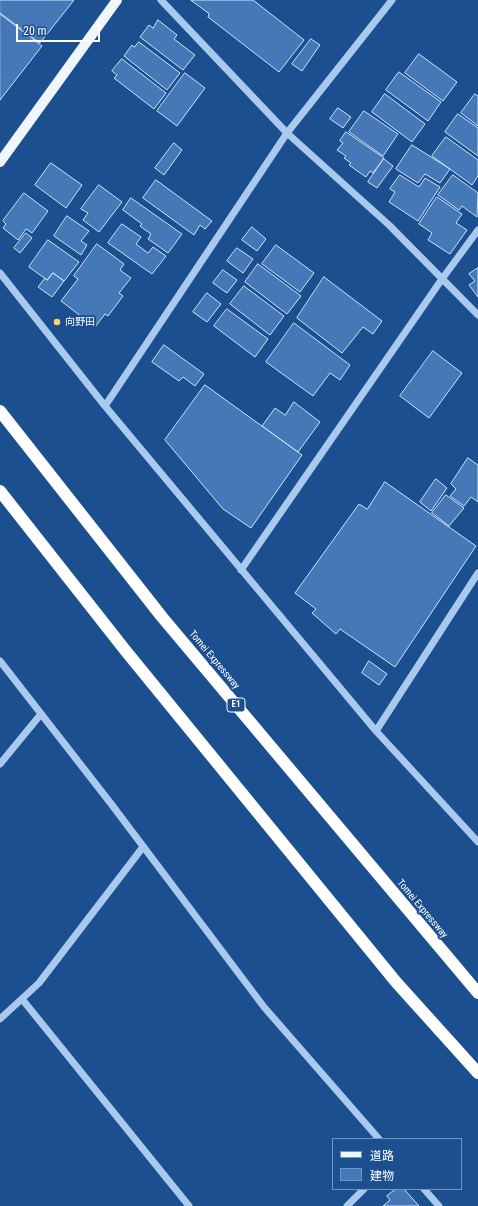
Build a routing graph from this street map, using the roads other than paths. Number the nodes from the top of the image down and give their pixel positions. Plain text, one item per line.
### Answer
1 (117, 0) edge
2 (161, 0) edge
3 (392, 0) edge
4 (287, 133) junction
5 (0, 162) edge
6 (478, 230) edge
7 (0, 273) edge
8 (442, 279) junction
9 (478, 316) edge
10 (105, 406) junction
11 (0, 411) edge
12 (0, 491) edge
13 (241, 570) junction
14 (478, 573) edge
15 (0, 661) edge
16 (42, 714) junction
17 (376, 731) junction
18 (0, 764) edge
19 (478, 842) edge
20 (143, 847) junction
21 (478, 993) edge
22 (22, 999) junction
23 (0, 1018) edge
24 (478, 1073) edge
25 (379, 1138) edge
26 (363, 1190) edge
27 (425, 1190) edge
28 (190, 1206) edge
29 (347, 1206) edge
30 (439, 1206) edge

1 - 5 main road
2 - 4 street
3 - 4 street
4 - 8 street
4 - 10 street
6 - 8 street
7 - 10 street
8 - 9 street
8 - 13 street
10 - 13 street
11 - 21 highway, Tomei Expressway / E1
12 - 24 highway
13 - 17 street
14 - 17 street
15 - 16 street
16 - 18 street
16 - 20 street
17 - 19 street
20 - 22 street
20 - 25 street
22 - 23 street
22 - 28 street
26 - 29 street
27 - 30 street

